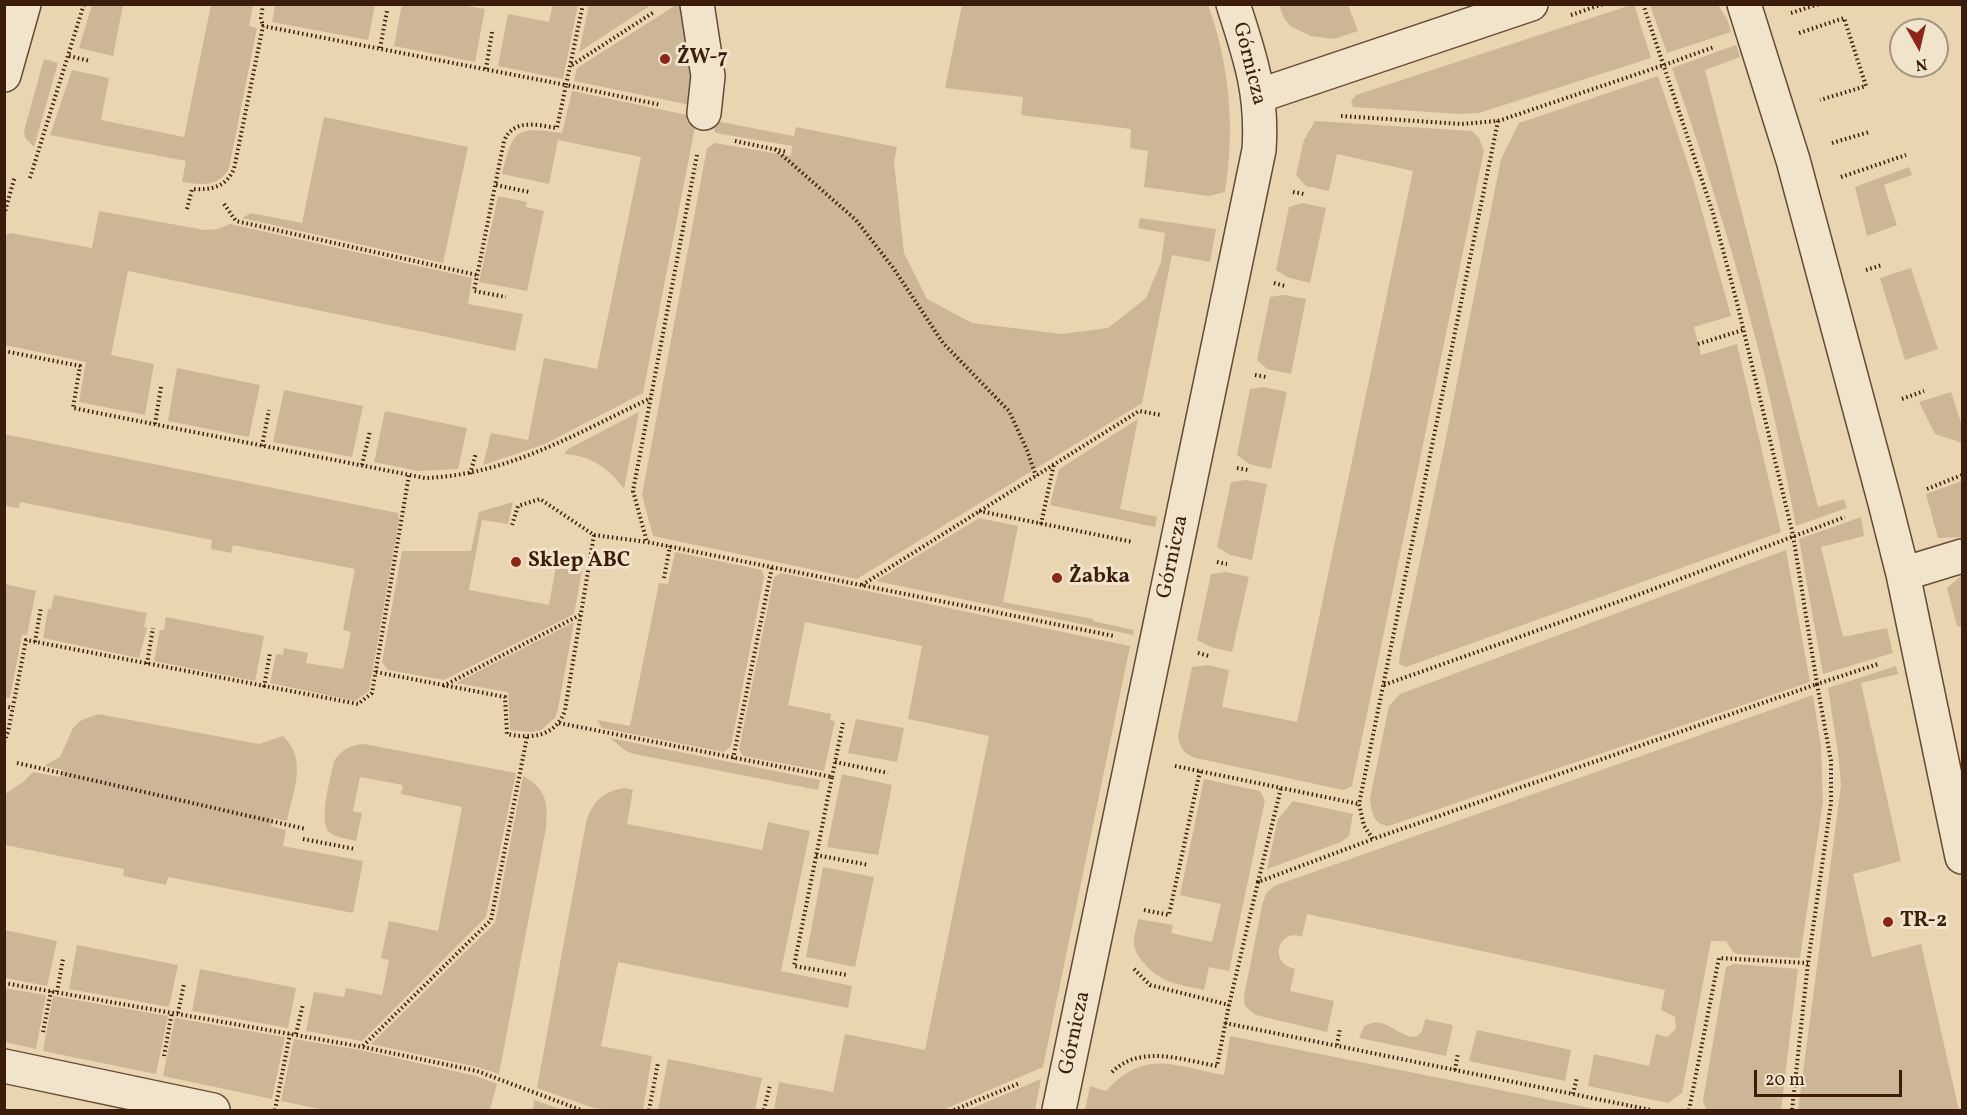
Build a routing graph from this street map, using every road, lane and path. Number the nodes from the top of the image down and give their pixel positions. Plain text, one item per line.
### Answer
1 (24, 4) edge
2 (84, 4) edge
3 (263, 4) edge
4 (583, 4) edge
5 (697, 4) edge
6 (1233, 4) edge
7 (1531, 4) edge
8 (1603, 4) edge
9 (1643, 4) edge
10 (1819, 4) edge
11 (656, 10) dead end
12 (387, 11) dead end
13 (1786, 15) dead end
14 (1569, 16) dead end
15 (1748, 18) edge
16 (263, 26) junction
17 (492, 32) dead end
18 (1792, 35) dead end
19 (380, 48) junction
20 (69, 56) junction
21 (90, 61) dead end
22 (571, 65) junction
23 (1664, 65) junction
24 (486, 70) junction
25 (4, 75) edge
26 (566, 85) junction
27 (1258, 96) junction
28 (1813, 102) dead end
29 (1334, 115) dead end
30 (1498, 121) junction
31 (702, 124) junction
32 (1869, 132) dead end
33 (1826, 145) dead end
34 (775, 149) junction
35 (787, 152) dead end
36 (1906, 155) dead end
37 (15, 176) dead end
38 (30, 178) dead end
39 (1835, 179) dead end
40 (496, 185) junction
41 (529, 192) dead end
42 (224, 204) dead end
43 (187, 209) dead end
44 (4, 215) edge
45 (1882, 265) dead end
46 (1861, 272) dead end
47 (477, 275) junction
48 (506, 297) dead end
49 (1743, 330) junction
50 (1698, 344) dead end
51 (4, 351) edge
52 (161, 387) dead end
53 (1924, 391) dead end
54 (651, 398) junction
55 (1897, 401) dead end
56 (269, 410) dead end
57 (1202, 423) junction
58 (154, 424) junction
59 (370, 432) dead end
60 (262, 446) junction
61 (476, 453) dead end
62 (1054, 464) junction
63 (362, 465) junction
64 (470, 474) junction
65 (409, 475) junction
66 (1962, 475) edge
67 (1036, 476) junction
68 (1918, 492) dead end
69 (1885, 503) junction
70 (978, 511) junction
71 (1041, 524) junction
72 (513, 525) dead end
73 (594, 535) junction
74 (1793, 535) junction
75 (647, 542) junction
76 (670, 546) junction
77 (1175, 551) junction
78 (1962, 556) edge
79 (772, 567) junction
80 (1903, 574) junction
81 (664, 578) dead end
82 (861, 585) junction
83 (41, 607) dead end
84 (580, 614) junction
85 (153, 628) dead end
86 (35, 642) junction
87 (1156, 645) junction
88 (270, 653) dead end
89 (147, 664) junction
90 (376, 672) junction
91 (1817, 684) junction
92 (443, 686) junction
93 (1384, 686) junction
94 (264, 687) junction
95 (4, 706) edge
96 (13, 708) junction
97 (559, 723) junction
98 (843, 723) dead end
99 (527, 738) junction
100 (4, 742) edge
101 (733, 759) junction
102 (835, 762) junction
103 (17, 763) dead end
104 (1172, 765) dead end
105 (1200, 771) junction
106 (888, 773) dead end
107 (831, 777) junction
108 (1281, 788) junction
109 (1359, 804) junction
110 (306, 829) dead end
111 (303, 839) dead end
112 (1373, 839) junction
113 (355, 849) dead end
114 (816, 855) junction
115 (1962, 858) edge
116 (869, 865) dead end
117 (1257, 882) junction
118 (1140, 909) dead end
119 (63, 959) dead end
120 (1808, 963) junction
121 (1130, 964) dead end
122 (847, 975) dead end
123 (4, 983) edge
124 (184, 984) dead end
125 (57, 992) junction
126 (303, 1004) dead end
127 (1229, 1005) junction
128 (178, 1013) junction
129 (1340, 1028) dead end
130 (290, 1034) junction
131 (296, 1034) junction
132 (1337, 1045) junction
133 (363, 1047) junction
134 (1458, 1053) dead end
135 (658, 1063) dead end
136 (4, 1066) edge
137 (1455, 1070) junction
138 (1577, 1077) dead end
139 (770, 1085) dead end
140 (1574, 1094) junction
141 (213, 1110) edge
142 (275, 1110) edge
143 (581, 1110) edge
144 (649, 1110) edge
145 (764, 1110) edge
146 (1059, 1110) edge
147 (1651, 1110) edge
148 (1689, 1110) edge
149 (1792, 1110) edge

1 - 25 street
2 - 20 path
3 - 16 path
4 - 22 path
5 - 31 street
6 - 27 street, Górnicza
7 - 27 street
8 - 14 path
9 - 23 path
10 - 13 path
11 - 22 path
12 - 19 path
15 - 23 path
15 - 69 street
16 - 19 path
16 - 43 path
17 - 24 path
18 - 28 path
19 - 24 path
20 - 21 path
20 - 38 path
22 - 26 path
23 - 30 path
23 - 49 path
24 - 26 path
26 - 31 path
26 - 40 path
27 - 57 street, Górnicza
29 - 30 path
30 - 93 path
31 - 34 path
31 - 54 path
32 - 33 path
34 - 35 path
34 - 67 path
36 - 39 path
37 - 44 path
40 - 41 path
40 - 47 path
42 - 47 path
45 - 46 path
47 - 48 path
49 - 50 path
49 - 74 path
51 - 58 path
52 - 58 path
53 - 55 path
54 - 64 path
54 - 75 path
56 - 60 path
57 - 62 path
57 - 77 street, Górnicza
58 - 60 path
59 - 63 path
60 - 63 path
61 - 64 path
62 - 67 path
62 - 71 path
63 - 65 path
64 - 65 path
65 - 90 path
66 - 68 path
67 - 70 path
69 - 74 path
69 - 80 street
70 - 71 path
70 - 82 path
71 - 77 path
72 - 73 path
73 - 75 path
73 - 84 path
74 - 91 path
74 - 93 path
75 - 76 path
76 - 79 path
76 - 81 path
77 - 87 street, Górnicza
78 - 80 street
79 - 82 path
79 - 101 path
80 - 115 street
82 - 87 path
83 - 86 path
84 - 92 path
84 - 97 path
85 - 89 path
86 - 89 path
86 - 96 path
87 - 146 street, Górnicza
88 - 94 path
89 - 94 path
90 - 92 path
90 - 94 path
91 - 112 path
91 - 120 path
92 - 99 path
93 - 109 path
95 - 96 path
96 - 100 path
97 - 99 path
97 - 101 path
98 - 102 path
99 - 133 path
101 - 107 path
102 - 106 path
102 - 107 path
103 - 110 path
104 - 105 path
105 - 108 path
105 - 118 path
107 - 114 path
108 - 109 path
108 - 117 path
109 - 112 path
111 - 113 path
112 - 117 path
114 - 116 path
114 - 122 path
117 - 127 path
119 - 125 path
120 - 148 path
120 - 149 path
121 - 127 path
123 - 125 path
124 - 128 path
125 - 128 path
126 - 131 path
127 - 132 path
128 - 130 path
129 - 132 path
130 - 131 path
130 - 142 path
131 - 133 path
132 - 137 path
133 - 143 path
134 - 137 path
135 - 144 path
136 - 141 street
137 - 140 path
138 - 140 path
139 - 145 path
140 - 147 path

